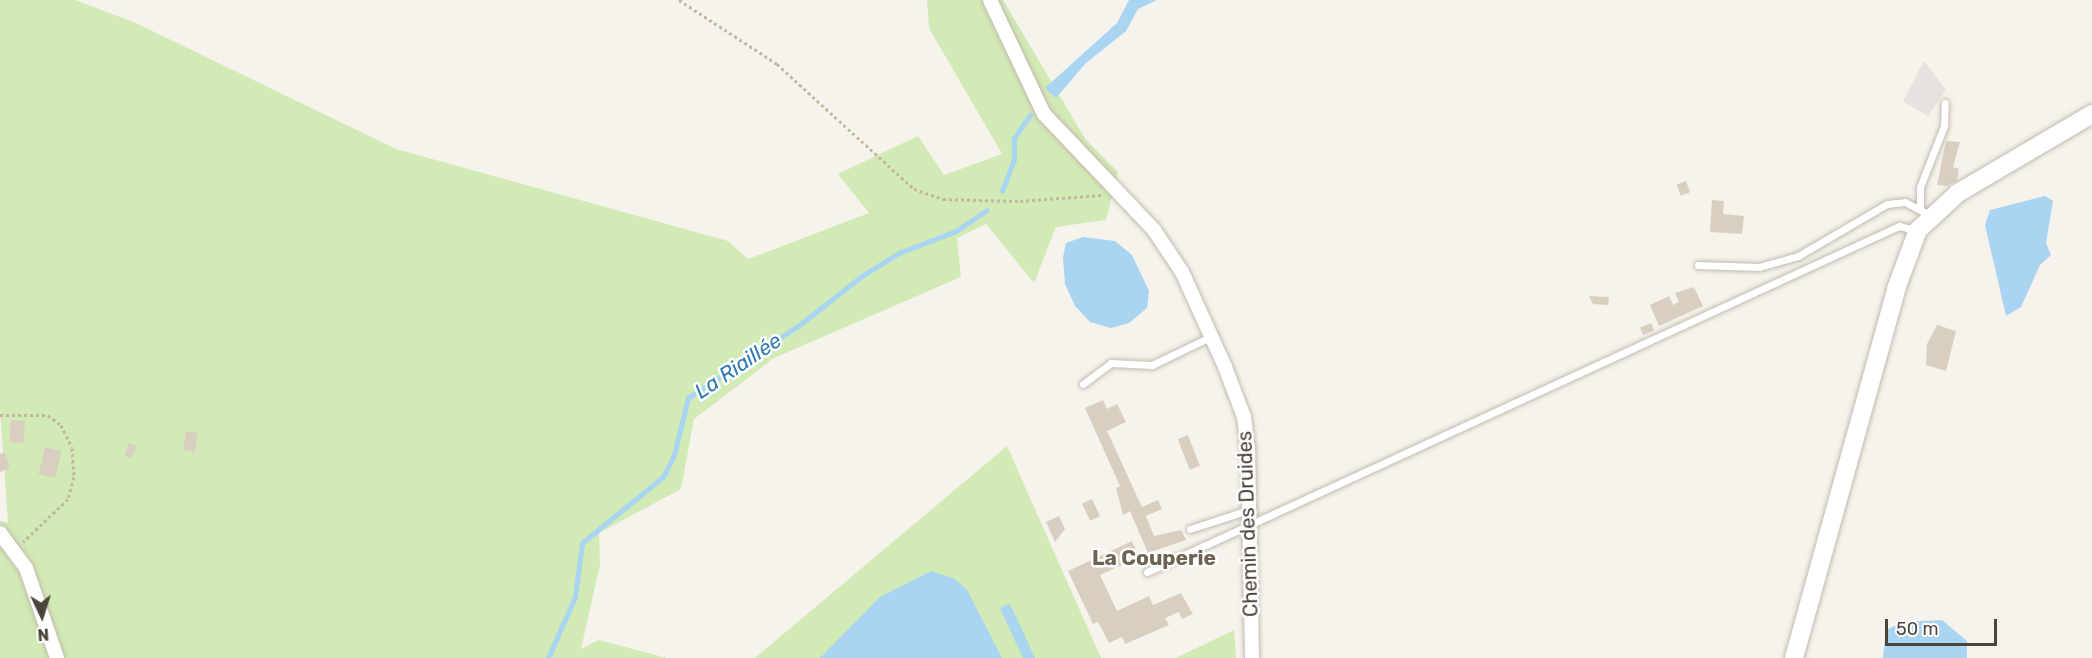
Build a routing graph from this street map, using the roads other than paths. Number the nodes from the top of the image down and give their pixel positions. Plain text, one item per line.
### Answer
1 (990, 0) edge
2 (1945, 103) dead end
3 (2092, 114) edge
4 (1924, 212) junction
5 (1918, 230) junction
6 (1698, 265) dead end
7 (1212, 336) junction
8 (1083, 384) dead end
9 (1248, 510) junction
10 (1249, 528) junction
11 (1190, 529) dead end
12 (0, 533) edge
13 (1148, 572) dead end
14 (57, 658) edge
15 (1252, 658) edge
16 (1794, 658) edge

1 - 7 street, Chemin des Druides
2 - 4 lane
3 - 4 street
4 - 5 street
4 - 6 lane
5 - 10 lane
5 - 16 street
7 - 8 lane
7 - 9 street, Chemin des Druides
9 - 10 street, Chemin des Druides
9 - 11 lane
10 - 13 lane
10 - 15 street, Chemin des Druides
12 - 14 street

